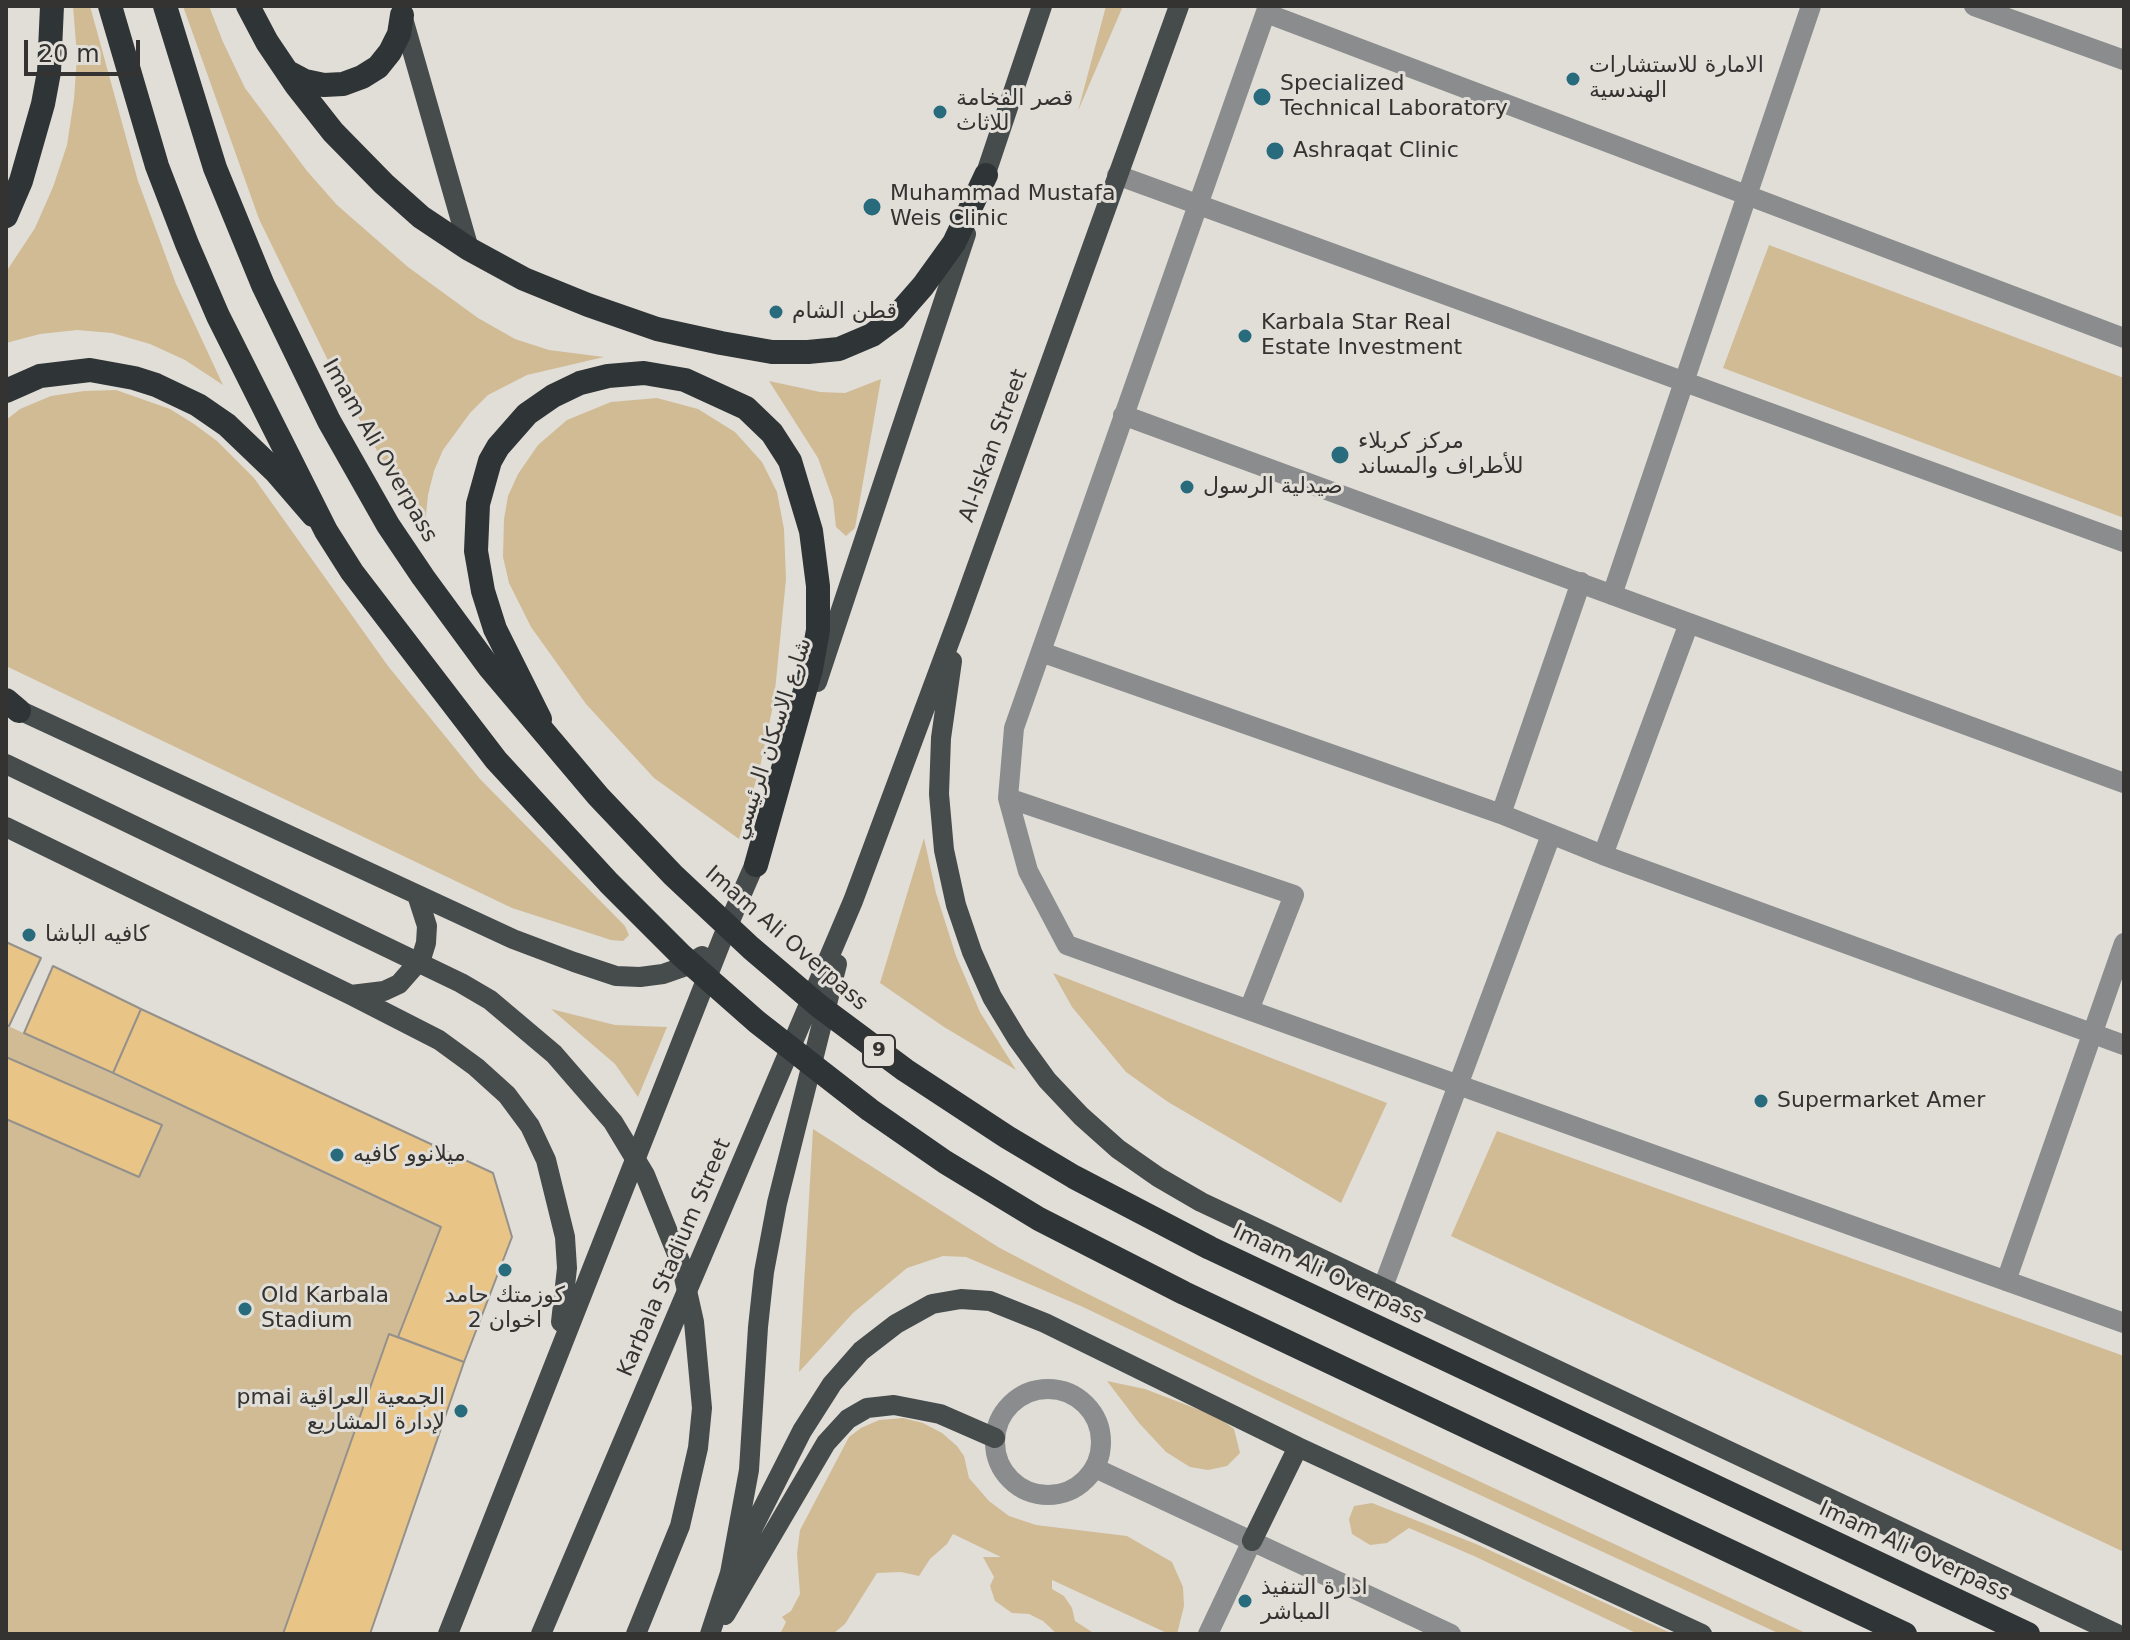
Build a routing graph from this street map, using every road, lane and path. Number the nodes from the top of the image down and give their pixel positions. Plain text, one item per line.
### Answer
1 (52, 6) edge
2 (110, 6) edge
3 (165, 6) edge
4 (248, 6) edge
5 (1042, 6) edge
6 (1179, 6) edge
7 (1811, 6) edge
8 (1974, 6) edge
9 (1267, 10) edge
10 (400, 11) edge
11 (2124, 60) edge
12 (288, 72) junction
13 (986, 175) junction
14 (1117, 175) junction
15 (1747, 195) junction
16 (1197, 203) junction
17 (6, 216) edge
18 (469, 249) junction
19 (2124, 338) edge
20 (1684, 381) junction
21 (6, 391) edge
22 (1123, 415) junction
23 (326, 531) junction
24 (2124, 542) edge
25 (1581, 582) junction
26 (1612, 595) junction
27 (958, 619) junction
28 (1689, 623) junction
29 (1041, 652) junction
30 (10, 705) edge
31 (551, 739) junction
32 (6, 764) edge
33 (2124, 783) edge
34 (1008, 798) junction
35 (1501, 814) junction
36 (6, 827) edge
37 (1551, 835) junction
38 (1603, 855) junction
39 (756, 865) junction
40 (417, 895) junction
41 (853, 901) junction
42 (723, 937) junction
43 (2124, 943) edge
44 (351, 995) junction
45 (1249, 1010) junction
46 (2092, 1034) junction
47 (2124, 1045) edge
48 (1458, 1085) junction
49 (2006, 1281) junction
50 (1383, 1287) junction
51 (2124, 1323) edge
52 (558, 1350) junction
53 (995, 1438) junction
54 (1298, 1447) junction
55 (1095, 1468) junction
56 (1252, 1541) junction
57 (730, 1573) junction
58 (448, 1634) edge
59 (541, 1634) edge
60 (636, 1634) edge
61 (712, 1634) edge
62 (1208, 1634) edge
63 (1451, 1634) edge
64 (1702, 1634) edge
65 (1905, 1634) edge
66 (2028, 1634) edge
67 (2117, 1634) edge

1 - 17 highway
2 - 23 highway, 9, bridge
3 - 31 highway, Imam Ali Overpass / 9, bridge
4 - 12 highway
5 - 13 main road, شارع الاسكان الرئيسي
6 - 14 main road, Al-Iskan Street
7 - 15 street
8 - 11 street
9 - 15 street
9 - 16 street
10 - 12 highway
10 - 18 main road
12 - 18 highway
13 - 18 highway
13 - 39 main road, شارع الاسكان الرئيسي
14 - 16 street
14 - 27 main road, Al-Iskan Street
15 - 19 street
15 - 20 street
16 - 20 street
16 - 22 street
20 - 24 street
20 - 26 street
21 - 23 highway, bridge
22 - 25 street
22 - 29 street
23 - 65 highway, 9, bridge
25 - 26 street
25 - 35 street
26 - 28 street
27 - 41 main road, Al-Iskan Street
27 - 50 main road
28 - 33 street
28 - 38 street
29 - 34 street
29 - 35 street
30 - 40 main road
31 - 39 highway, bridge
31 - 66 highway, Imam Ali Overpass / 9, bridge
32 - 60 main road, bridge
34 - 45 street
34 - 45 street
35 - 37 street
36 - 44 main road
37 - 38 street
37 - 48 street
38 - 46 street
39 - 42 main road, شارع الاسكان الرئيسي
40 - 42 main road
40 - 44 main road
41 - 57 main road
41 - 59 main road, Karbala Stadium Street
42 - 52 main road, شارع الاسكان الرئيسي
43 - 46 street
44 - 52 main road
45 - 48 street
46 - 47 street
46 - 49 street
48 - 49 street
48 - 50 street
49 - 51 street
50 - 67 main road
52 - 58 main road
53 - 55 street
53 - 55 street
53 - 61 main road
54 - 56 main road
54 - 57 main road
54 - 64 main road
55 - 56 street
56 - 62 street
56 - 63 street
57 - 61 main road

